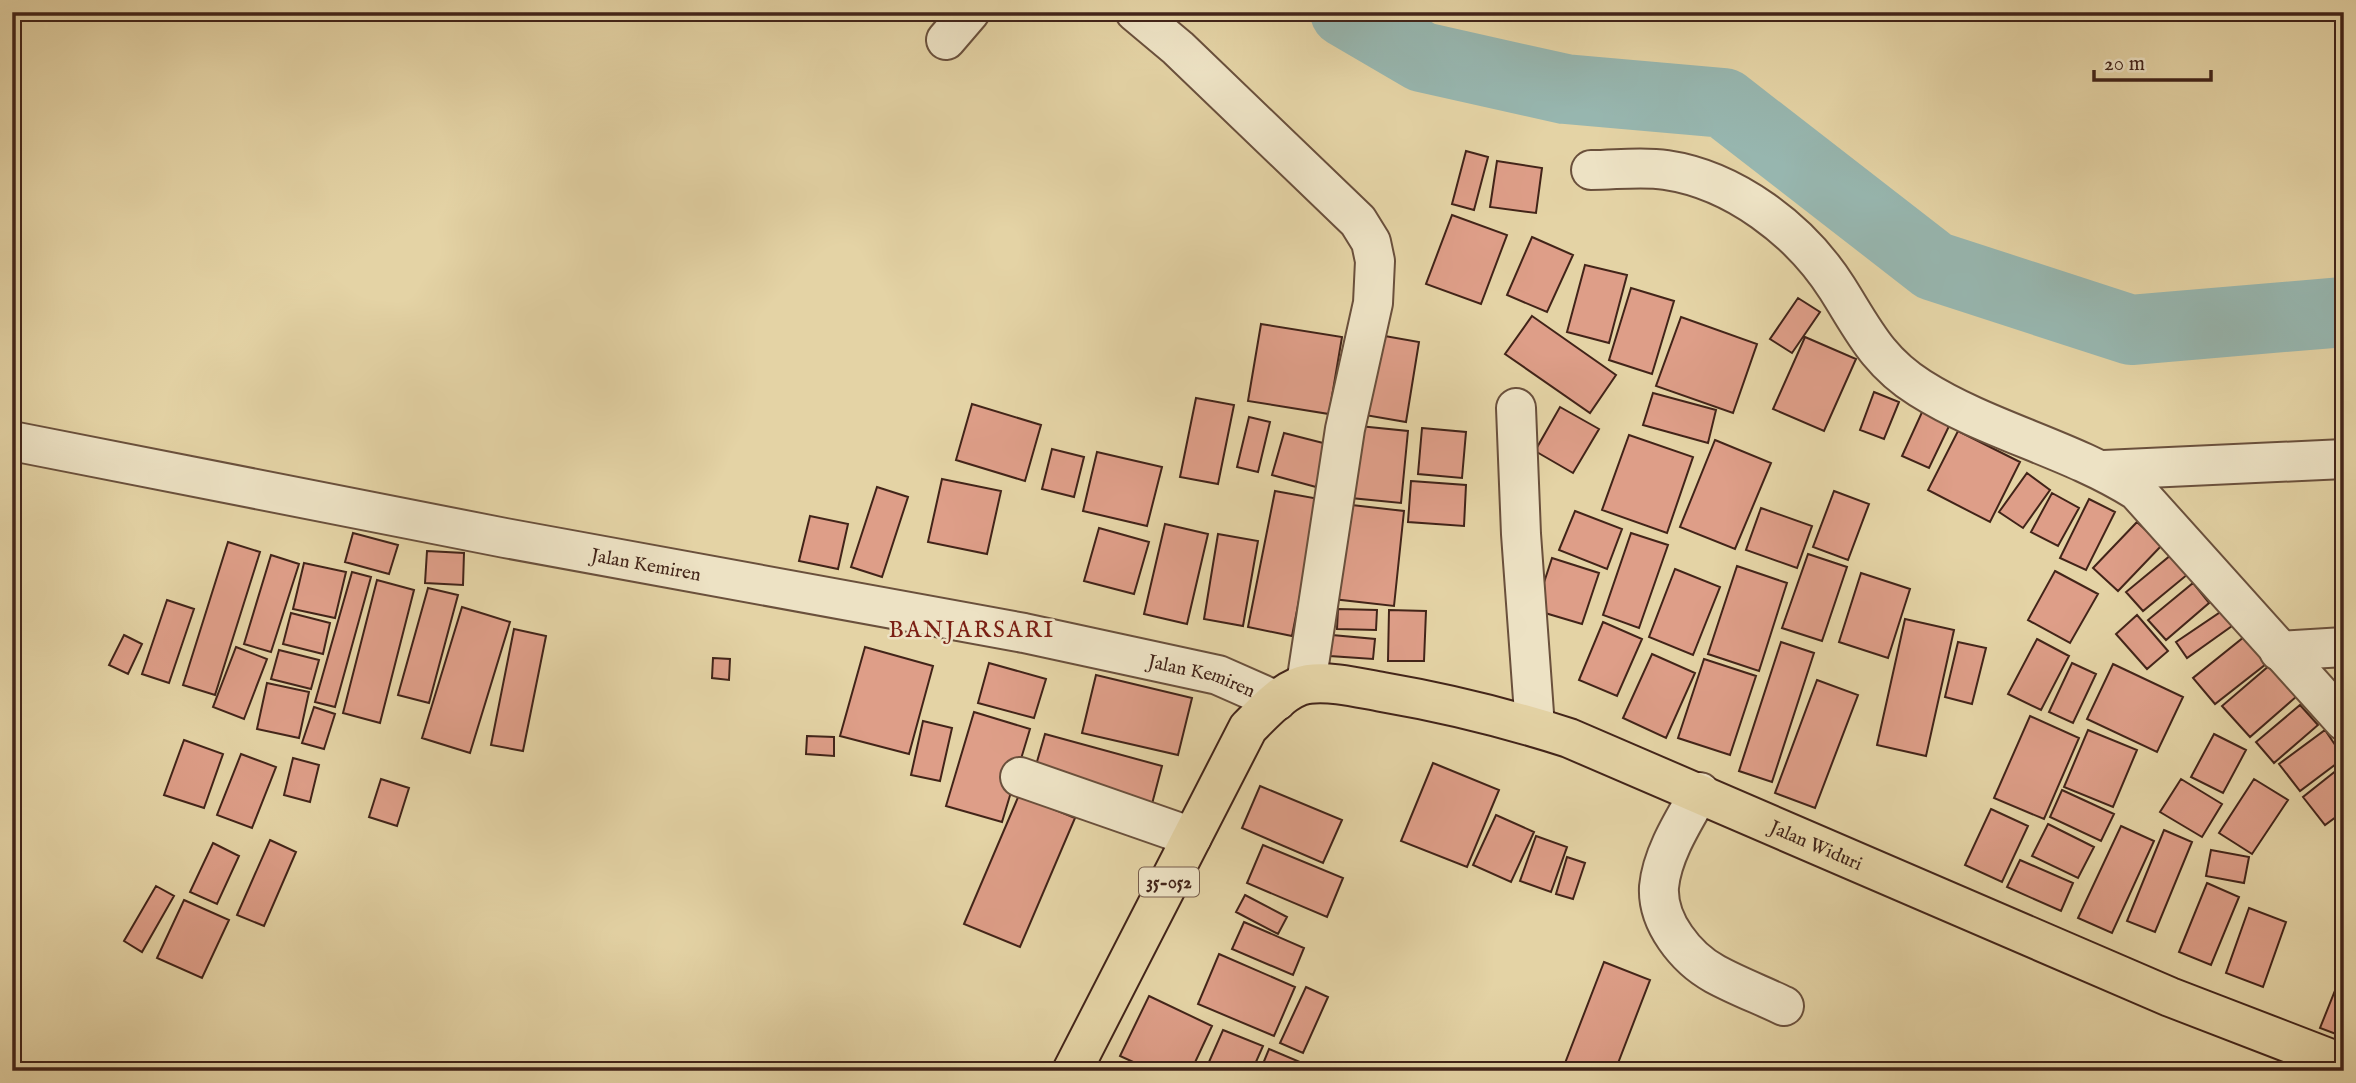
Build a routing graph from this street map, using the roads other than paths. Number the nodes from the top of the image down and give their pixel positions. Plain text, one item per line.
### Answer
1 (1135, 12) edge
2 (1591, 170) dead end
3 (1516, 408) dead end
4 (12, 441) edge
5 (2344, 459) edge
6 (2104, 470) junction
7 (2344, 647) edge
8 (2279, 650) junction
9 (1291, 693) junction
10 (2344, 721) edge
11 (1532, 726) junction
12 (1020, 777) dead end
13 (1692, 805) junction
14 (1192, 837) junction
15 (1784, 1006) dead end
16 (2344, 1064) edge
17 (1072, 1071) edge

1 - 9 street
2 - 6 street
3 - 11 street
4 - 9 street, Jalan Kemiren
5 - 6 street
6 - 8 street
7 - 8 street
8 - 10 street
9 - 11 main road, Jalan Widuri
9 - 14 main road, 35-052
11 - 13 main road, Jalan Widuri
12 - 14 street
13 - 15 street
13 - 16 main road, Jalan Widuri
14 - 17 main road, 35-052

